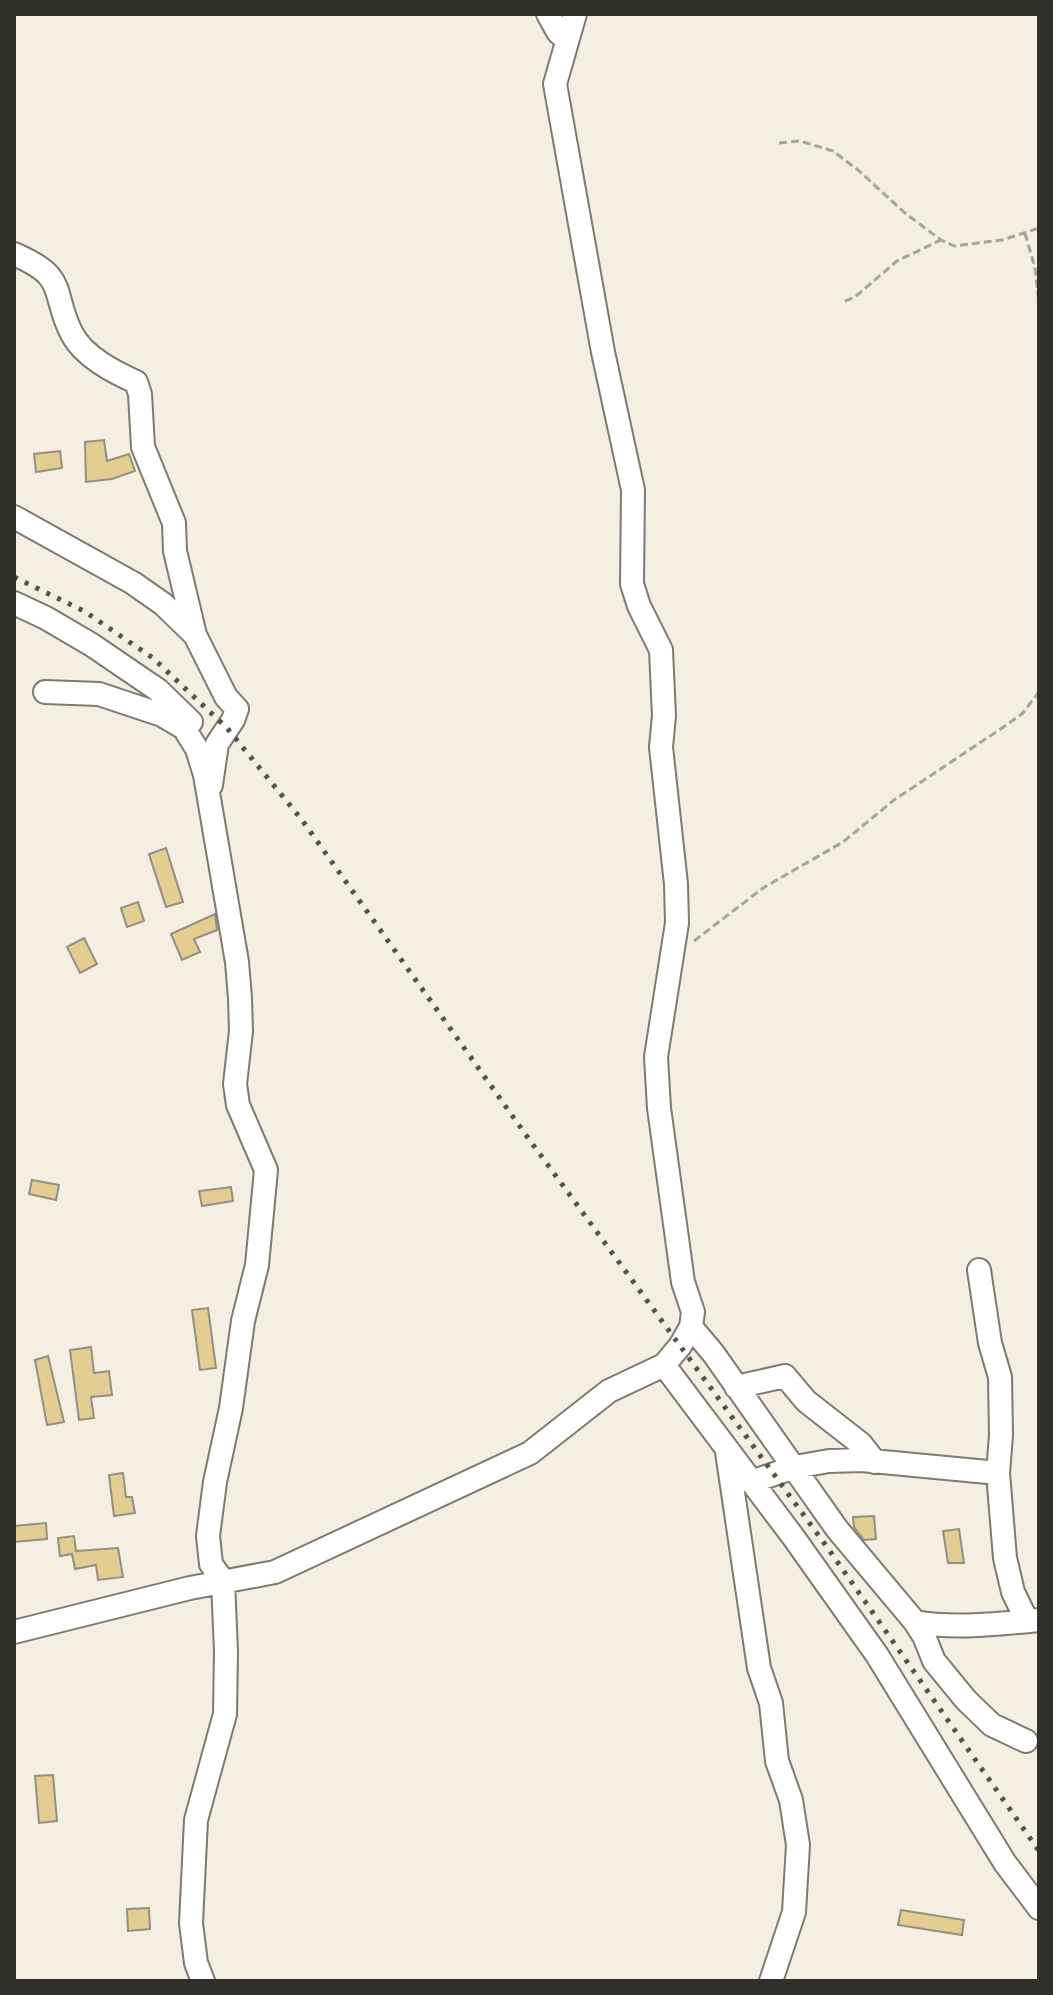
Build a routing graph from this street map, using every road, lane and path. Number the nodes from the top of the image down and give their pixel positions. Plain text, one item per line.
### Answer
1 (548, 14) edge
2 (575, 14) edge
3 (567, 40) junction
4 (779, 143) dead end
5 (1039, 228) edge
6 (1025, 233) junction
7 (941, 240) junction
8 (14, 254) edge
9 (845, 301) dead end
10 (1039, 303) edge
11 (14, 517) edge
12 (14, 603) edge
13 (195, 635) junction
14 (45, 692) dead end
15 (1039, 692) edge
16 (217, 744) junction
17 (208, 798) junction
18 (673, 959) junction
19 (979, 1270) dead end
20 (691, 1327) junction
21 (664, 1365) junction
22 (736, 1387) junction
23 (726, 1447) junction
24 (875, 1462) junction
25 (795, 1467) junction
26 (998, 1473) junction
27 (751, 1482) junction
28 (223, 1581) junction
29 (1033, 1620) edge
30 (915, 1622) junction
31 (14, 1632) edge
32 (1026, 1741) dead end
33 (1039, 1908) edge
34 (203, 1981) edge
35 (771, 1981) edge

1 - 3 street
2 - 3 street
3 - 18 street
4 - 7 path
5 - 6 path
6 - 7 path
6 - 10 path
7 - 9 path
8 - 13 street
11 - 13 street
12 - 16 street
13 - 16 street
14 - 17 street
15 - 18 path
16 - 17 street
17 - 28 street
18 - 20 street
19 - 26 street
20 - 21 street
20 - 22 street
21 - 23 street
21 - 28 street
22 - 24 street
22 - 25 street
23 - 27 street
23 - 35 street
24 - 25 street
24 - 26 street
25 - 27 street
25 - 30 street
26 - 29 street
27 - 33 street
28 - 31 street
28 - 34 street
29 - 30 street
30 - 32 street

